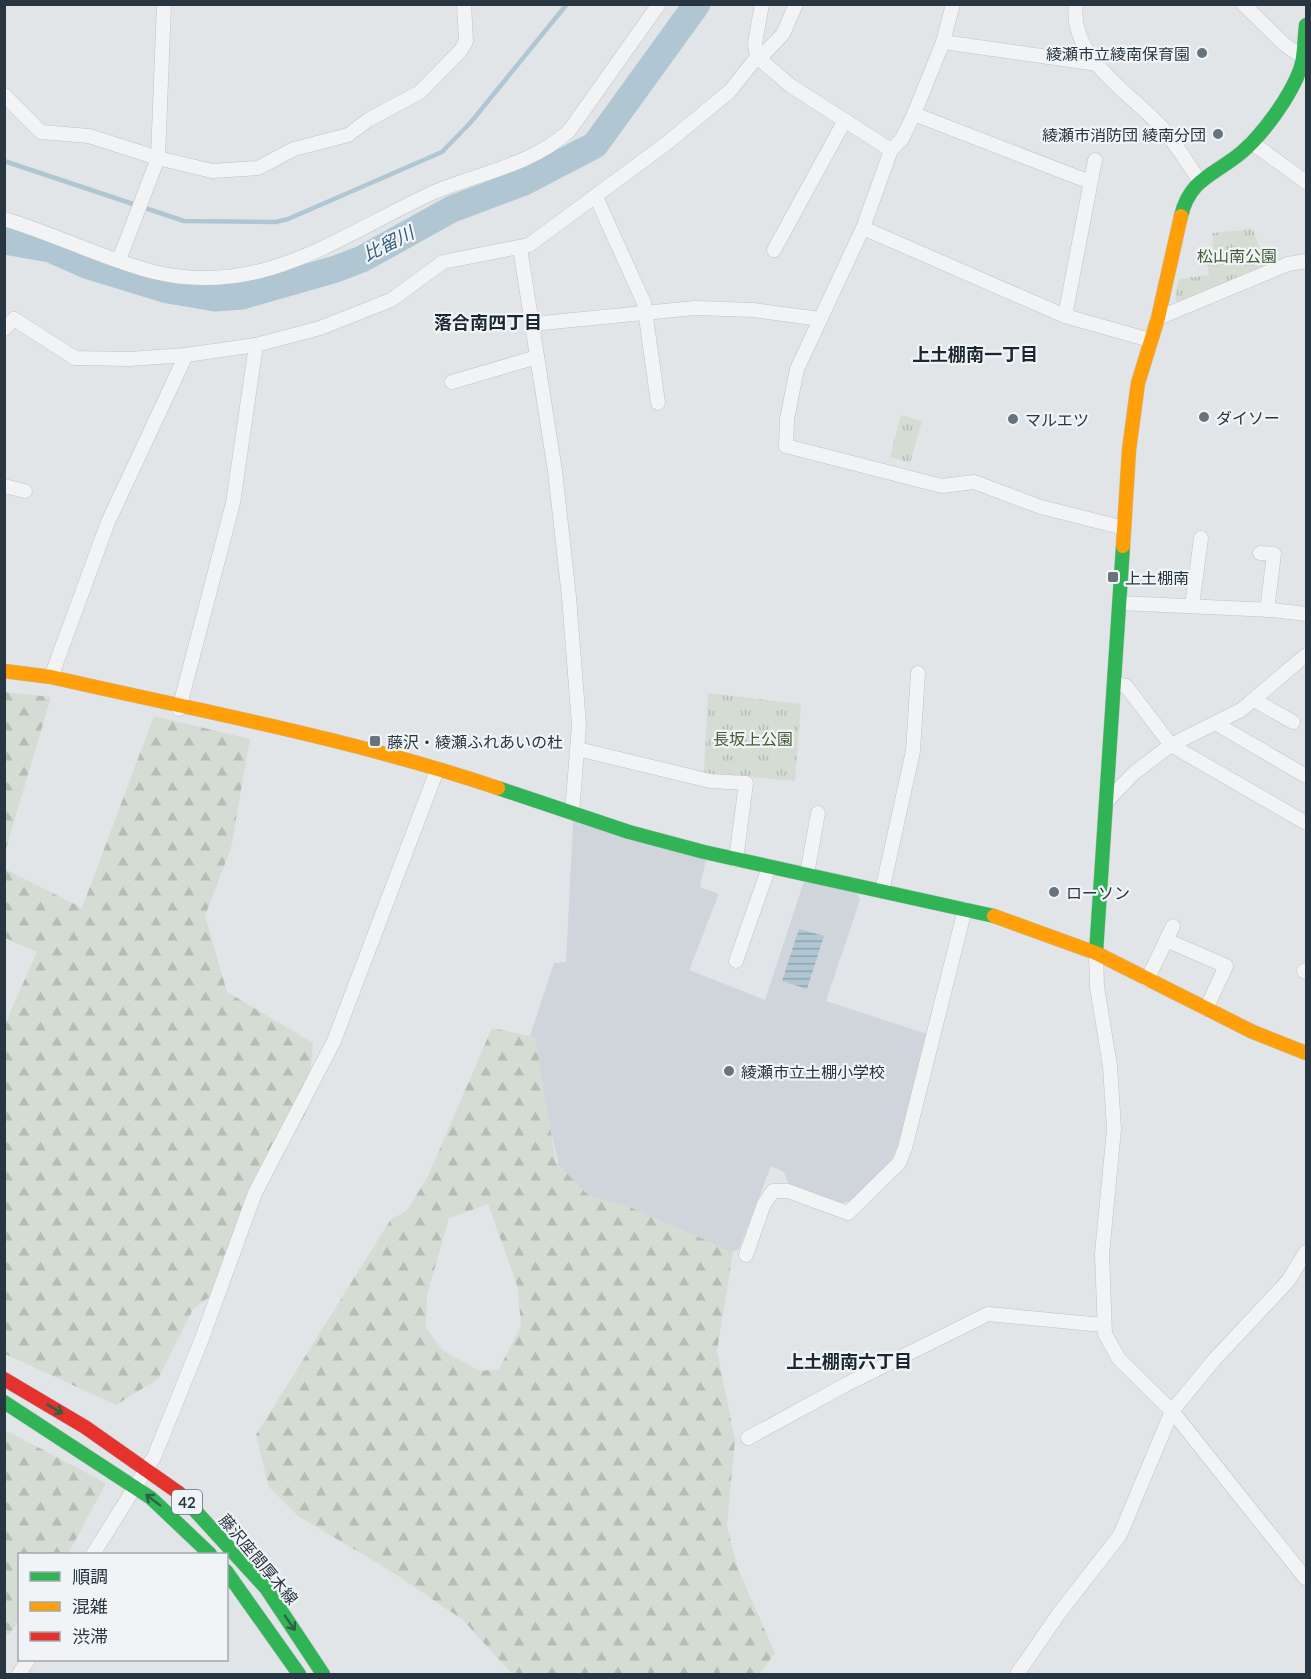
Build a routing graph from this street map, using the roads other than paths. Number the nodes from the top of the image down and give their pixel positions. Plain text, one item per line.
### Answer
1 (164, 4) edge
2 (464, 4) edge
3 (659, 4) edge
4 (762, 4) edge
5 (796, 4) edge
6 (954, 4) edge
7 (1076, 4) edge
8 (1243, 4) edge
9 (1306, 25) edge
10 (943, 42) junction
11 (758, 58) junction
12 (1304, 58) junction
13 (1098, 64) junction
14 (4, 94) edge
15 (914, 114) junction
16 (845, 120) junction
17 (1251, 142) junction
18 (891, 150) junction
19 (159, 159) junction
20 (1095, 160) dead end
21 (1199, 180) junction
22 (1090, 182) junction
23 (1306, 182) edge
24 (596, 197) junction
25 (4, 219) edge
26 (863, 228) junction
27 (520, 248) junction
28 (774, 250) dead end
29 (119, 260) junction
30 (1306, 261) edge
31 (645, 313) junction
32 (1065, 316) junction
33 (1158, 318) junction
34 (820, 319) junction
35 (532, 324) junction
36 (4, 329) edge
37 (1150, 340) junction
38 (256, 345) junction
39 (186, 355) junction
40 (537, 357) junction
41 (452, 382) dead end
42 (658, 403) dead end
43 (4, 486) edge
44 (25, 491) dead end
45 (1124, 528) junction
46 (1201, 538) dead end
47 (1273, 554) dead end
48 (1120, 603) junction
49 (1192, 606) junction
50 (1267, 610) junction
51 (1306, 614) edge
52 (1306, 655) edge
53 (4, 671) edge
54 (918, 673) dead end
55 (51, 677) junction
56 (1114, 684) junction
57 (1254, 700) junction
58 (178, 709) junction
59 (1293, 722) dead end
60 (1215, 723) junction
61 (1171, 745) junction
62 (578, 749) junction
63 (436, 770) junction
64 (1306, 776) edge
65 (1107, 801) junction
66 (572, 813) junction
67 (818, 813) dead end
68 (1306, 823) edge
69 (736, 860) junction
70 (769, 867) junction
71 (807, 874) junction
72 (882, 891) junction
73 (965, 909) junction
74 (1173, 926) dead end
75 (1166, 940) junction
76 (1096, 953) junction
77 (736, 961) dead end
78 (1147, 980) junction
79 (1206, 1009) junction
80 (1306, 1053) edge
81 (1306, 1252) edge
82 (746, 1255) dead end
83 (1103, 1325) junction
84 (4, 1379) edge
85 (4, 1402) edge
86 (1172, 1411) junction
87 (748, 1438) dead end
88 (146, 1469) junction
89 (135, 1486) junction
90 (94, 1553) edge
91 (209, 1553) edge
92 (228, 1574) edge
93 (1306, 1579) edge
94 (27, 1661) edge
95 (18, 1674) edge
96 (299, 1674) edge
97 (323, 1674) edge
98 (1017, 1674) edge

1 - 19 street
2 - 19 street
3 - 29 street
4 - 11 street
5 - 11 street
6 - 10 street
7 - 13 street
8 - 12 street
9 - 12 street
10 - 13 street
10 - 15 street
11 - 16 street
11 - 24 street
12 - 17 street
13 - 21 street
14 - 19 street
15 - 18 street
15 - 22 street
16 - 18 street
16 - 28 street
17 - 21 street
17 - 23 street
18 - 26 street
19 - 29 street
20 - 22 street
21 - 33 street
22 - 32 street
24 - 27 street
24 - 31 street
25 - 29 street
26 - 32 street
26 - 34 street
27 - 35 street
27 - 38 street
30 - 33 street
31 - 34 street
31 - 35 street
31 - 42 street
32 - 37 street
33 - 37 street
34 - 45 street
35 - 40 street
36 - 39 street
37 - 45 street
38 - 39 street
38 - 58 street
39 - 55 street
40 - 41 street
40 - 62 street
43 - 44 street
45 - 48 street
46 - 49 street
47 - 50 street
48 - 49 street
48 - 56 street
49 - 50 street
50 - 51 street
52 - 57 street
53 - 55 street
54 - 72 street
55 - 58 street
56 - 61 street
56 - 65 street
57 - 59 street
57 - 60 street
58 - 63 street
60 - 61 street
60 - 64 street
61 - 65 street
61 - 68 street
62 - 66 street
62 - 69 street
63 - 66 street
63 - 88 street
65 - 76 street
66 - 69 street
67 - 71 street
69 - 70 street
70 - 71 street
70 - 77 street
71 - 72 street
72 - 73 street
73 - 76 street
73 - 82 street
74 - 75 street
75 - 78 street
75 - 79 street
76 - 78 street
76 - 83 street
78 - 79 street
79 - 80 street
81 - 86 street
83 - 86 street
83 - 87 street
84 -> 88 street, 藤沢座間厚木線 / 42
85 - 89 street, 藤沢座間厚木線 / 42
86 - 93 street
86 - 98 street
88 - 89 street
88 -> 97 street, 藤沢座間厚木線 / 42
89 - 90 street
91 -> 89 street, 藤沢座間厚木線 / 42
92 - 96 street, 藤沢座間厚木線
94 - 95 street

